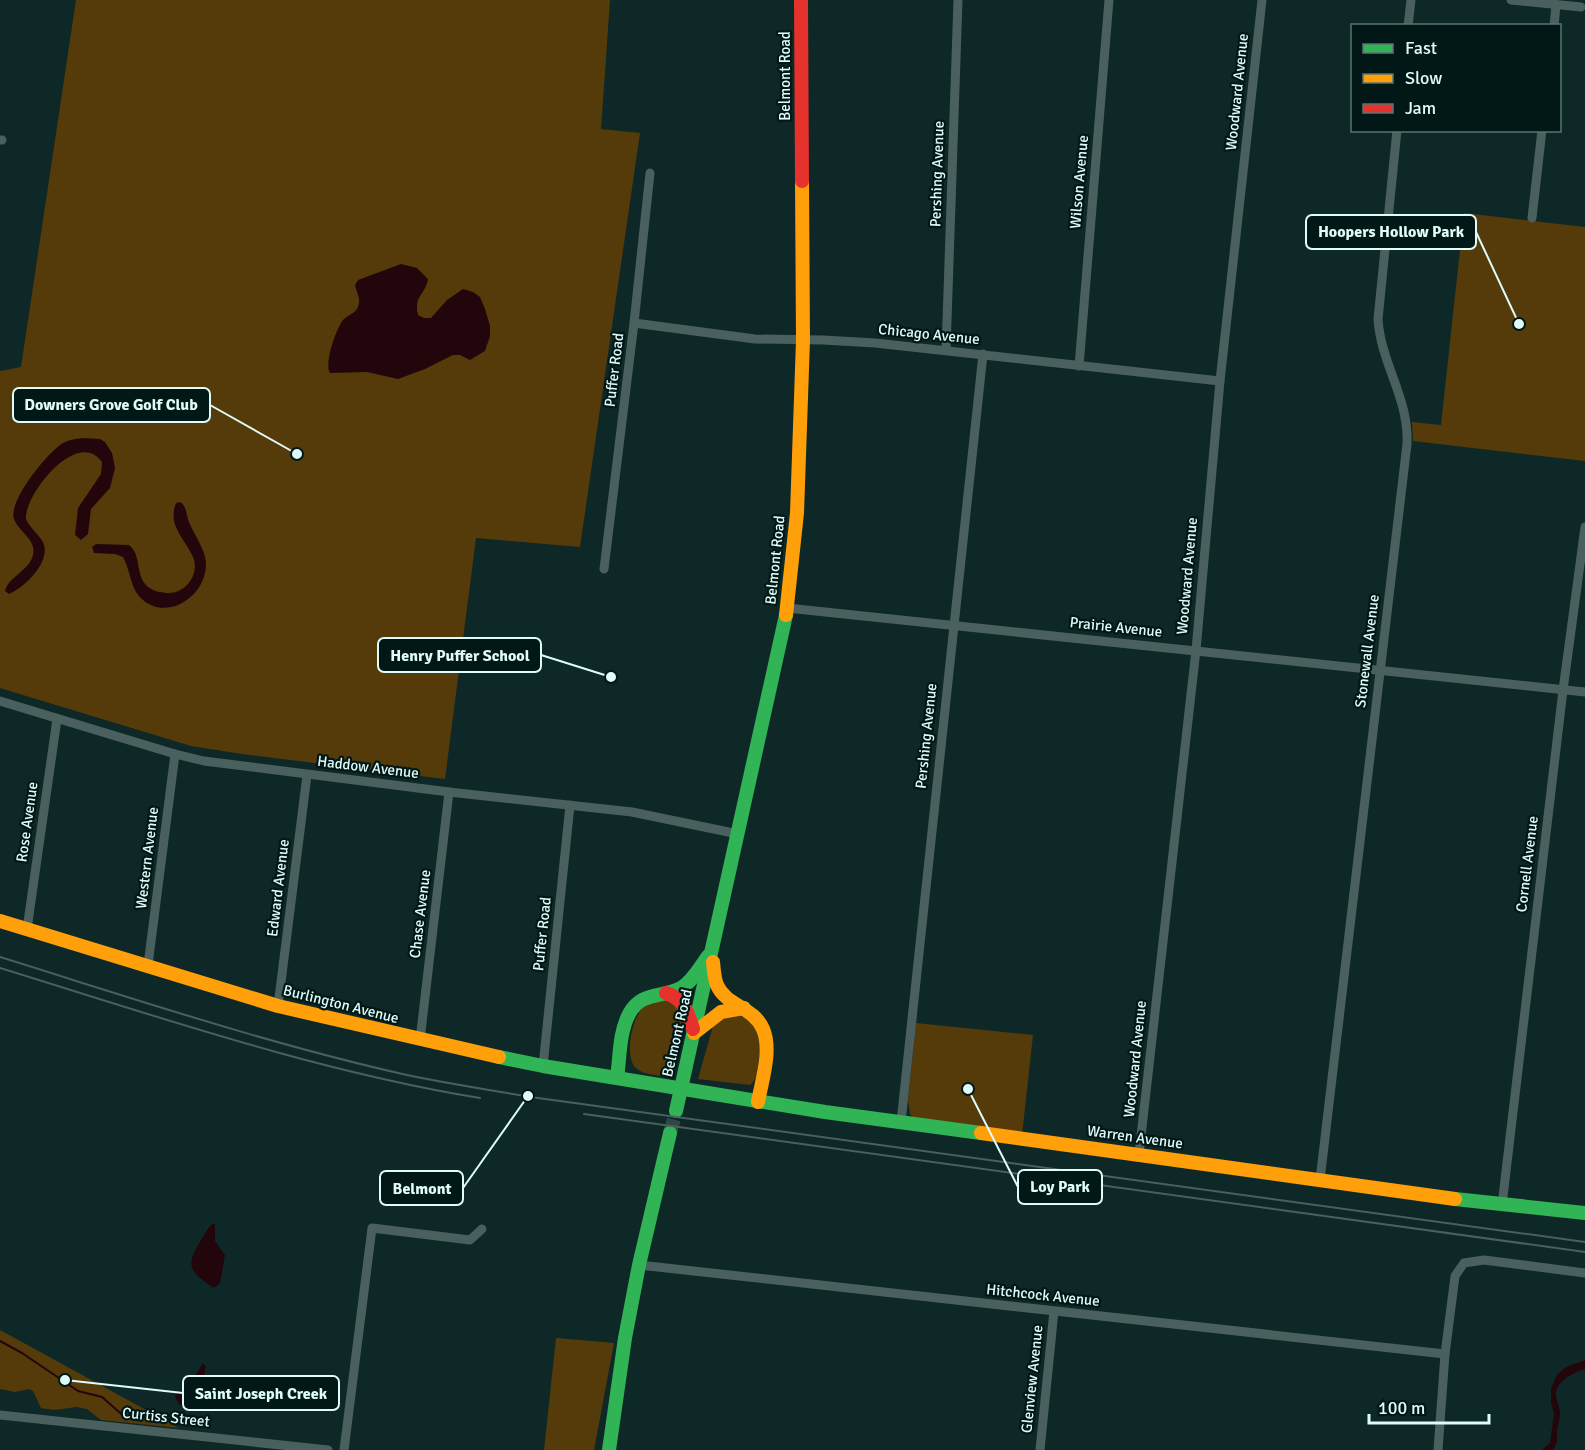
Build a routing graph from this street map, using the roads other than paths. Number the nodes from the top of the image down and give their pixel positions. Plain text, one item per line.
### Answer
1 (801, 0) edge
2 (958, 0) edge
3 (1109, 0) edge
4 (1262, 0) edge
5 (1411, 0) edge
6 (1511, 0) edge
7 (1556, 5) junction
8 (1581, 7) dead end
9 (1408, 24) edge
10 (1554, 24) edge
11 (1397, 132) edge
12 (1542, 132) edge
13 (650, 173) dead end
14 (1532, 218) dead end
15 (634, 323) junction
16 (803, 340) junction
17 (946, 350) junction
18 (983, 354) junction
19 (1079, 366) junction
20 (1220, 381) junction
21 (1585, 527) edge
22 (604, 570) dead end
23 (787, 608) junction
24 (953, 625) junction
25 (1196, 650) junction
26 (1380, 670) junction
27 (1563, 690) junction
28 (1585, 692) edge
29 (0, 701) edge
30 (57, 719) junction
31 (175, 754) junction
32 (307, 775) junction
33 (449, 792) junction
34 (570, 805) junction
35 (738, 834) junction
36 (0, 921) edge
37 (27, 929) junction
38 (712, 950) junction
39 (148, 965) junction
40 (660, 992) junction
41 (278, 1006) junction
42 (744, 1008) junction
43 (694, 1033) junction
44 (420, 1040) junction
45 (543, 1065) junction
46 (617, 1078) junction
47 (680, 1089) joint
48 (758, 1102) junction
49 (676, 1111) tunnel mouth
50 (901, 1122) junction
51 (670, 1133) tunnel mouth
52 (1139, 1154) junction
53 (1320, 1180) junction
54 (1502, 1205) junction
55 (1585, 1214) edge
56 (482, 1229) dead end
57 (639, 1265) junction
58 (1585, 1273) edge
59 (1054, 1311) junction
60 (1445, 1354) junction
61 (0, 1415) edge
62 (328, 1450) edge
63 (344, 1450) edge
64 (609, 1450) edge
65 (1040, 1450) edge
66 (1438, 1450) edge

1 - 16 main road, Belmont Road
2 - 17 street, Pershing Avenue
3 - 19 street, Wilson Avenue
4 - 20 street, Woodward Avenue
5 - 9 street
6 - 7 street
7 - 8 street
7 - 10 street
11 - 26 street, Stonewall Avenue
12 - 14 street
13 - 15 street, Puffer Road
15 - 16 street, Chicago Avenue
15 - 22 street, Puffer Road
16 - 17 street, Chicago Avenue
16 - 23 main road, Belmont Road
17 - 18 street, Chicago Avenue
18 - 19 street, Chicago Avenue
18 - 24 street, Pershing Avenue
19 - 20 street, Chicago Avenue
20 - 25 street, Woodward Avenue
21 - 27 street, Cornell Avenue
23 - 24 street, Prairie Avenue
23 - 35 main road, Belmont Road
24 - 25 street, Prairie Avenue
24 - 50 street, Pershing Avenue
25 - 26 street, Prairie Avenue
25 - 52 street, Woodward Avenue
26 - 27 street, Prairie Avenue
26 - 53 street, Stonewall Avenue
27 - 28 street, Prairie Avenue
27 - 54 street, Cornell Avenue
29 - 30 street, Haddow Avenue
30 - 31 street, Haddow Avenue
30 - 37 street, Rose Avenue
31 - 32 street, Haddow Avenue
31 - 39 street, Western Avenue
32 - 33 street, Haddow Avenue
32 - 41 street, Edward Avenue
33 - 34 street, Haddow Avenue
33 - 44 street, Chase Avenue
34 - 35 street, Haddow Avenue
34 - 45 street, Puffer Road
35 - 38 main road, Belmont Road
36 - 37 main road, Burlington Avenue
37 - 39 main road, Burlington Avenue
38 - 40 main road
38 - 42 main road
38 - 43 main road, Belmont Road
39 - 41 main road, Burlington Avenue
40 - 43 main road
40 - 46 main road
41 - 44 main road, Burlington Avenue
42 - 43 main road
42 - 48 main road
43 - 49 main road, Belmont Road
44 - 45 main road, Burlington Avenue
45 - 46 main road, Burlington Avenue
46 - 47 main road, Burlington Avenue
47 - 48 main road, Warren Avenue
48 - 50 main road, Warren Avenue
50 - 52 main road, Warren Avenue
51 - 57 main road
52 - 53 main road, Warren Avenue
53 - 54 main road, Warren Avenue
54 - 55 main road, Warren Avenue
56 - 63 street
57 - 59 street, Hitchcock Avenue
57 - 64 main road
58 - 60 street
59 - 60 street, Hitchcock Avenue
59 - 65 street, Glenview Avenue
60 - 66 street
61 - 62 street, Curtiss Street

